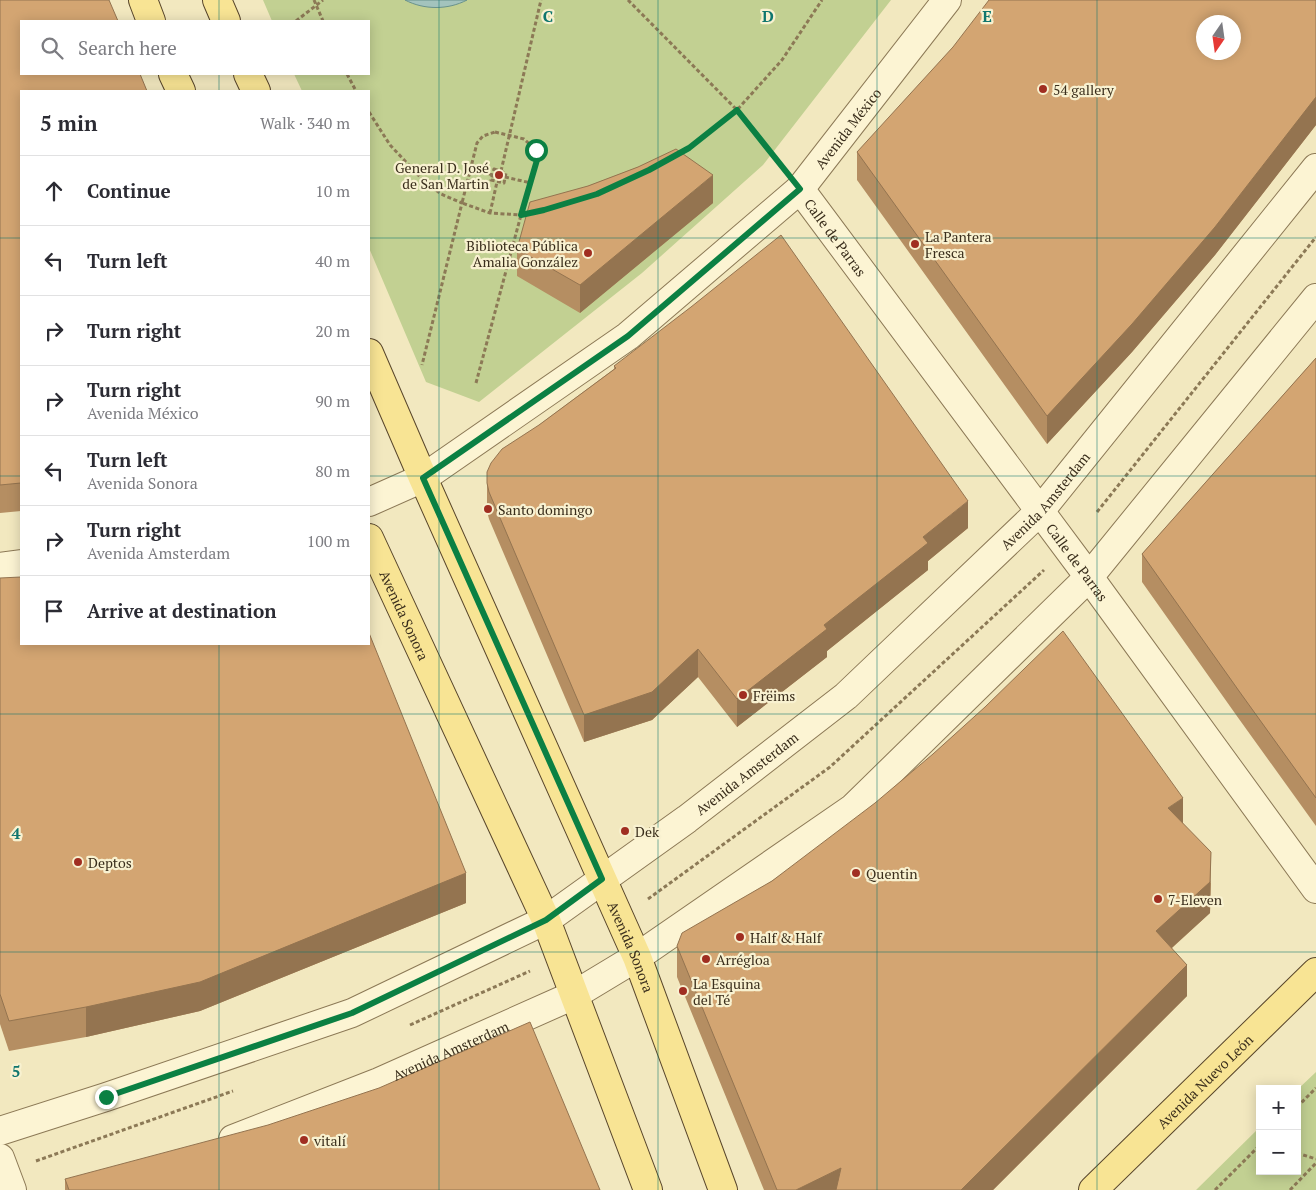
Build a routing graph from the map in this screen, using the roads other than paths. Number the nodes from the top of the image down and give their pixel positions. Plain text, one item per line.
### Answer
1 (143, 0) edge
2 (217, 0) edge
3 (947, 0) edge
4 (152, 20) edge
5 (226, 20) edge
6 (173, 75) edge
7 (248, 75) edge
8 (181, 90) edge
9 (256, 90) edge
10 (1316, 168) edge
11 (800, 189) junction
12 (1316, 298) edge
13 (370, 355) edge
14 (423, 478) junction
15 (370, 502) edge
16 (1040, 511) junction
17 (370, 540) edge
18 (20, 564) edge
19 (0, 566) edge
20 (1089, 577) junction
21 (602, 879) junction
22 (1316, 889) edge
23 (546, 920) junction
24 (636, 957) junction
25 (1316, 972) edge
26 (574, 995) junction
27 (0, 1131) edge
28 (212, 1147) edge
29 (0, 1158) edge
30 (12, 1190) edge
31 (648, 1190) edge
32 (723, 1190) edge
33 (1093, 1190) edge

1 - 4 main road
2 - 5 main road
3 - 11 street, Avenida México
6 - 8 main road
7 - 9 main road
10 - 16 street, Avenida Amsterdam
11 - 14 street, Avenida México
11 - 16 street, Calle de Parras
12 - 20 street, Avenida Amsterdam
13 - 14 main road, Avenida Sonora
14 - 15 street, Avenida México
14 - 21 main road, Avenida Sonora
16 - 20 street, Calle de Parras
16 - 21 street, Avenida Amsterdam
17 - 23 main road, Avenida Sonora
18 - 19 street
20 - 22 street, Calle de Parras
20 - 24 street, Avenida Amsterdam
21 - 23 street, Avenida Amsterdam
21 - 24 main road, Avenida Sonora
23 - 26 main road, Avenida Sonora
23 - 27 street, Avenida Amsterdam
24 - 26 street, Avenida Amsterdam
24 - 32 main road, Avenida Sonora
25 - 33 main road, Avenida Nuevo León
26 - 28 street, Avenida Amsterdam
26 - 31 main road, Avenida Sonora
29 - 30 street

